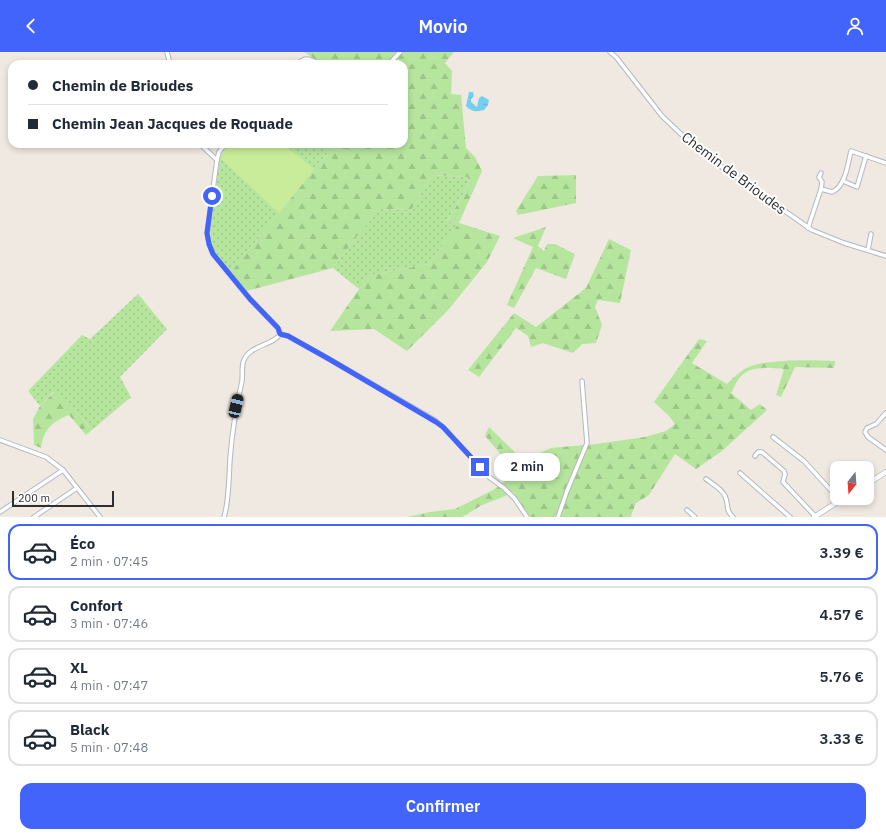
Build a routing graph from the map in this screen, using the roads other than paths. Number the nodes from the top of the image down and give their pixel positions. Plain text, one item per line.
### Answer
1 (400, 52) edge
2 (610, 52) edge
3 (620, 52) edge
4 (616, 57) junction
5 (393, 60) edge
6 (204, 148) edge
7 (222, 148) edge
8 (866, 156) junction
9 (217, 160) junction
10 (886, 163) edge
11 (821, 173) dead end
12 (843, 181) junction
13 (821, 189) junction
14 (785, 206) dead end
15 (783, 210) junction
16 (808, 228) junction
17 (871, 234) dead end
18 (868, 250) junction
19 (886, 256) edge
20 (280, 334) junction
21 (582, 381) dead end
22 (886, 413) edge
23 (773, 437) dead end
24 (0, 440) edge
25 (886, 450) edge
26 (755, 456) dead end
27 (63, 470) junction
28 (886, 472) edge
29 (740, 473) dead end
30 (706, 478) dead end
31 (874, 480) edge
32 (77, 488) junction
33 (830, 488) edge
34 (831, 505) edge
35 (687, 510) dead end
36 (0, 512) edge
37 (34, 517) edge
38 (100, 517) edge
39 (224, 517) edge
40 (527, 517) edge
41 (558, 517) edge
42 (695, 517) edge
43 (732, 517) edge
44 (790, 517) edge
45 (815, 517) edge

1 - 5 street
2 - 4 street, Chemin de Brioudes
3 - 4 street
4 - 15 street, Chemin de Brioudes
6 - 9 street
7 - 9 street
8 - 10 street
8 - 12 street
8 - 12 street
9 - 20 street
11 - 13 street
12 - 13 street
13 - 16 street
14 - 15 street
15 - 16 street, Chemin de Brioudes
16 - 18 street, Chemin de Brioudes
17 - 18 street
18 - 19 street, Chemin de Brioudes
20 - 39 street
20 - 40 street
21 - 41 street
22 - 25 street
23 - 33 street
24 - 27 street
26 - 45 street
27 - 32 street
27 - 36 street
28 - 31 street
29 - 44 street
30 - 43 street
32 - 37 street
32 - 38 street
34 - 45 street
35 - 42 street

